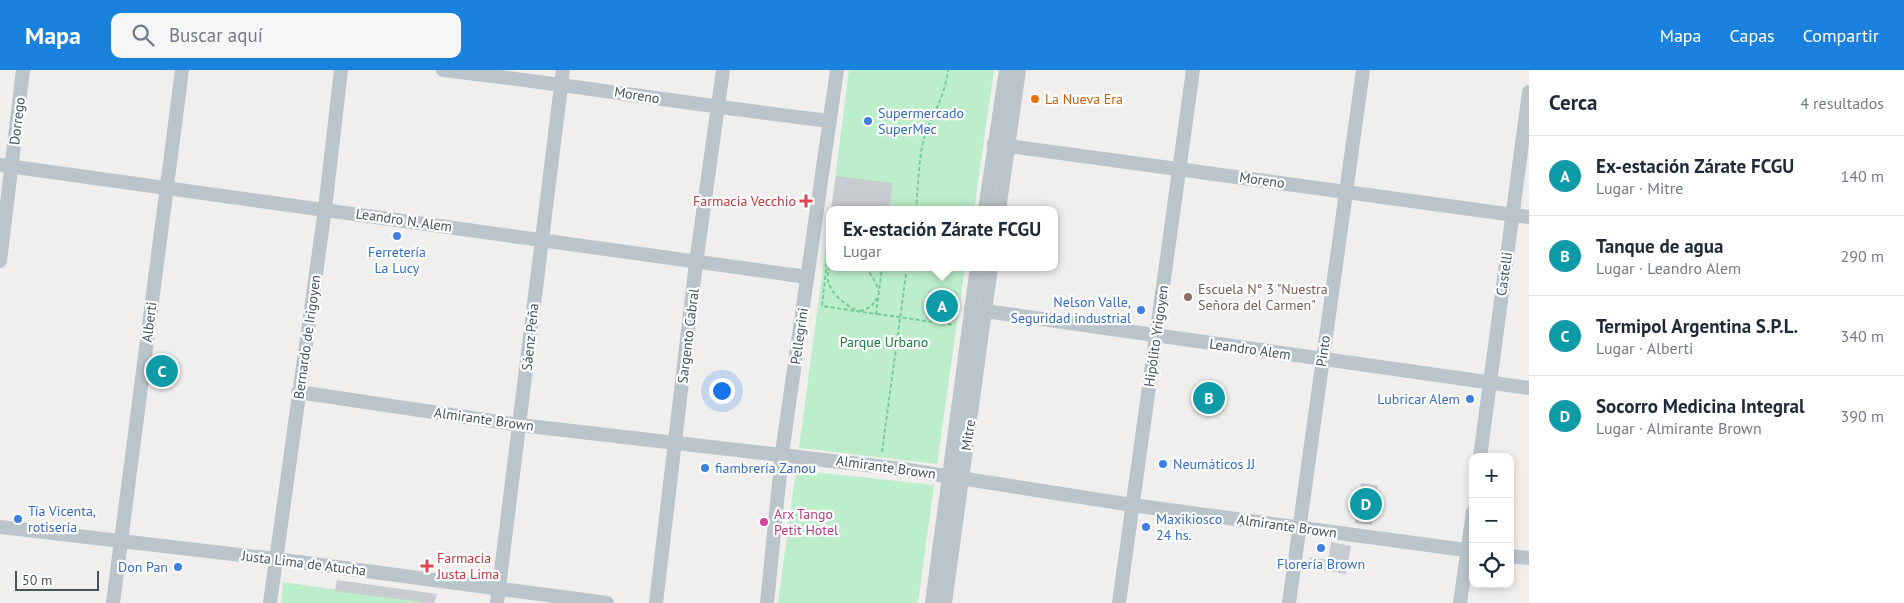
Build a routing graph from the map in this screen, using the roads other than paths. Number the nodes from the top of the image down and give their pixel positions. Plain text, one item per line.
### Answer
1 (23, 70) edge
2 (182, 70) edge
3 (342, 70) edge
4 (444, 70) edge
5 (723, 70) edge
6 (837, 70) edge
7 (1006, 70) edge
8 (1019, 70) edge
9 (1193, 70) edge
10 (1363, 70) edge
11 (562, 77) edge
12 (1529, 92) edge
13 (717, 108) junction
14 (830, 121) junction
15 (1001, 145) junction
16 (6, 166) edge
17 (1179, 169) junction
18 (166, 188) junction
19 (1346, 192) junction
20 (986, 206) edge
21 (999, 206) edge
22 (325, 209) junction
23 (1512, 214) junction
24 (1529, 217) edge
25 (541, 239) junction
26 (0, 261) edge
27 (696, 263) junction
28 (977, 271) edge
29 (990, 271) edge
30 (807, 277) junction
31 (978, 310) junction
32 (1156, 336) junction
33 (1322, 358) junction
34 (1490, 382) junction
35 (1529, 388) edge
36 (298, 392) junction
37 (520, 425) junction
38 (675, 443) junction
39 (1481, 453) edge
40 (782, 454) junction
41 (955, 477) junction
42 (1132, 505) junction
43 (0, 526) edge
44 (1300, 528) junction
45 (122, 541) junction
46 (1469, 551) edge
47 (1469, 556) edge
48 (1514, 556) edge
49 (1529, 558) edge
50 (276, 559) junction
51 (498, 596) edge
52 (113, 603) edge
53 (270, 603) edge
54 (607, 603) edge
55 (656, 603) edge
56 (767, 603) edge
57 (932, 603) edge
58 (945, 603) edge
59 (1119, 603) edge
60 (1289, 603) edge
61 (1460, 603) edge

1 - 16 street, Dorrego
2 - 18 street, Alberti
3 - 22 street, Bernardo de Irigoyen
4 - 11 street, Moreno
5 - 13 street, Sargento Cabral
6 - 14 street, Pellegrini
7 - 15 street
8 - 15 street
9 - 17 street, Hipólito Yrigoyen
10 - 19 street, Pinto
11 - 13 street, Moreno
11 - 25 street, Sáenz Peña
12 - 23 street, Castelli
13 - 14 street, Moreno
13 - 27 street, Sargento Cabral
14 - 30 street, Pellegrini
15 - 17 street, Moreno
15 - 20 street
15 - 21 street
16 - 18 street, Leandro N. Alem
16 - 26 street, Dorrego
17 - 19 street, Moreno
17 - 32 street, Hipólito Yrigoyen
18 - 22 street, Leandro N. Alem
18 - 45 street, Alberti
19 - 23 street, Moreno
19 - 33 street, Pinto
22 - 25 street, Leandro N. Alem
22 - 36 street, Bernardo de Irigoyen
23 - 24 street, Moreno
23 - 34 street, Castelli
25 - 27 street, Leandro N. Alem
25 - 37 street, Sáenz Peña
27 - 30 street, Leandro N. Alem
27 - 38 street, Sargento Cabral
28 - 31 street, Mitre
29 - 31 street, Mitre
30 - 40 street, Pellegrini
31 - 32 street, Leandro Alem
31 - 41 street, Mitre
32 - 33 street, Leandro Alem
32 - 42 street, Hipólito Yrigoyen
33 - 34 street, Leandro Alem
33 - 44 street, Pinto
34 - 35 street, Leandro Alem
34 - 39 street, Castelli
36 - 37 street, Almirante Brown
36 - 50 street, Bernardo de Irigoyen
37 - 38 street, Almirante Brown
37 - 51 street, Sáenz Peña
38 - 40 street, Almirante Brown
38 - 55 street, Sargento Cabral
40 - 41 street, Almirante Brown
40 - 56 street, Pellegrini
41 - 42 street, Almirante Brown
41 - 57 street, Mitre
41 - 58 street, Mitre
42 - 44 street, Almirante Brown
42 - 59 street, Hipólito Yrigoyen
43 - 45 street, Justa Lima de Atucha
44 - 46 street, Almirante Brown
44 - 60 street, Pinto
45 - 50 street, Justa Lima de Atucha
45 - 52 street, Alberti
47 - 61 street
48 - 49 street
50 - 51 street, Justa Lima de Atucha
50 - 53 street, Bernardo de Irigoyen
51 - 54 street, Justa Lima de Atucha

